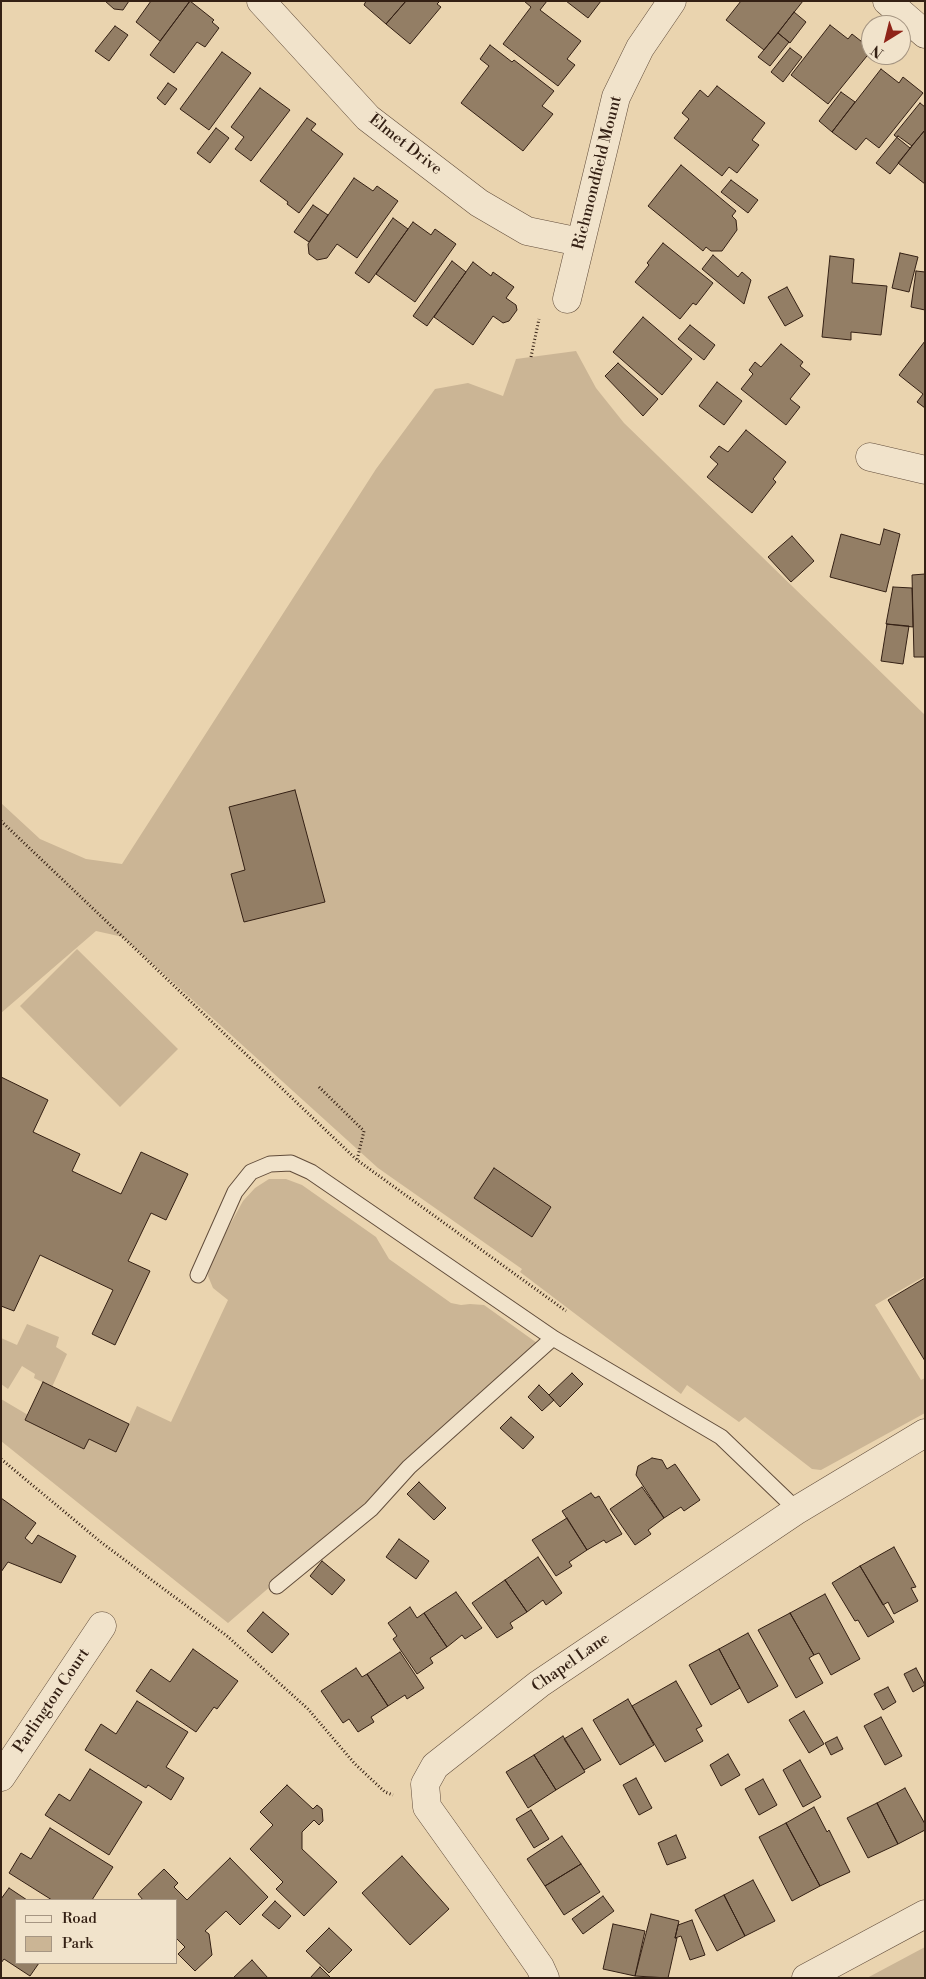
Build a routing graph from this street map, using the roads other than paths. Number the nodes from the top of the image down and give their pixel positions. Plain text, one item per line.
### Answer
1 (261, 1) edge
2 (672, 1) edge
3 (887, 1) edge
4 (925, 34) edge
5 (580, 242) junction
6 (567, 299) dead end
7 (866, 450) dead end
8 (925, 470) edge
9 (198, 1275) dead end
10 (553, 1338) junction
11 (925, 1433) edge
12 (797, 1510) junction
13 (277, 1586) dead end
14 (102, 1626) dead end
15 (1, 1777) edge
16 (925, 1914) edge
17 (545, 1978) edge
18 (806, 1978) edge

1 - 5 street, Elmet Drive
2 - 5 street, Richmondfield Mount
3 - 4 street
5 - 6 street, Richmondfield Mount
7 - 8 street
9 - 10 lane
10 - 12 lane
10 - 13 lane
11 - 12 street, Chapel Lane
12 - 17 street, Chapel Lane
14 - 15 street, Parlington Court
16 - 18 street

